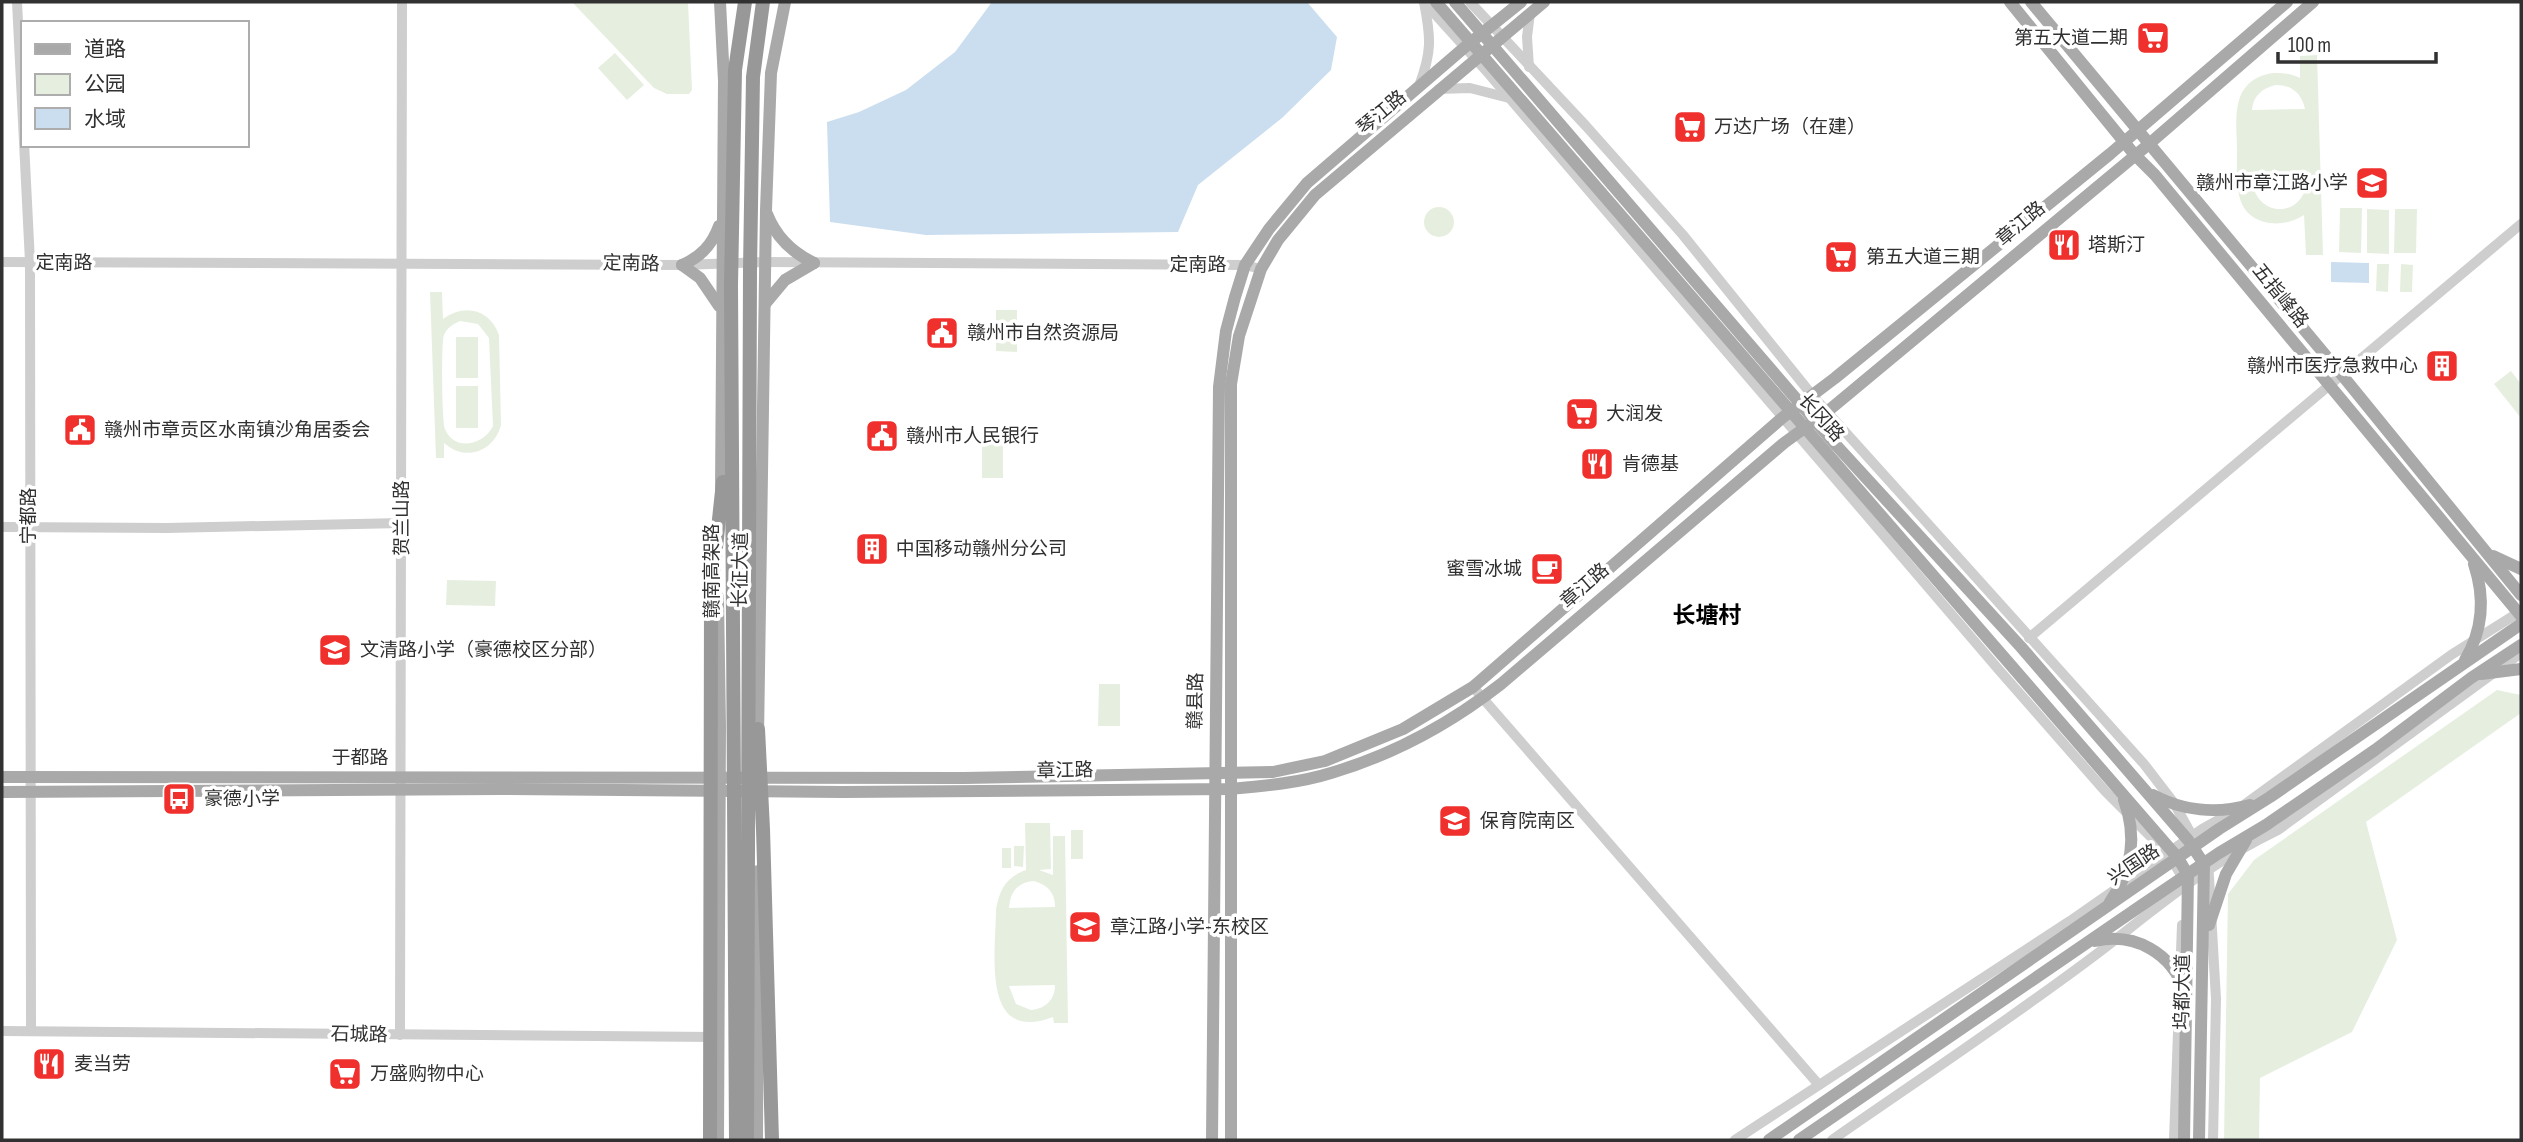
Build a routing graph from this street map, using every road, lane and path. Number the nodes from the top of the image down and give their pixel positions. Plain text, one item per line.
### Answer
1 (17, 2) edge
2 (402, 2) edge
3 (720, 2) edge
4 (745, 2) edge
5 (763, 2) edge
6 (785, 2) edge
7 (1424, 2) edge
8 (1436, 2) edge
9 (1455, 2) edge
10 (1470, 2) edge
11 (1521, 2) edge
12 (1544, 2) edge
13 (2010, 2) edge
14 (2031, 2) edge
15 (2287, 2) edge
16 (2313, 2) edge
17 (1530, 13) junction
18 (1487, 29) junction
19 (1496, 41) junction
20 (1468, 44) junction
21 (1478, 56) junction
22 (1529, 67) junction
23 (21, 82) edge
24 (1419, 86) junction
25 (1439, 89) junction
26 (1510, 98) junction
27 (2137, 130) junction
28 (2124, 142) junction
29 (2149, 144) junction
30 (24, 147) edge
31 (2134, 154) junction
32 (766, 210) junction
33 (721, 212) junction
34 (2521, 223) edge
35 (2, 262) edge
36 (30, 262) junction
37 (765, 262) junction
38 (402, 263) junction
39 (814, 263) junction
40 (682, 265) junction
41 (721, 265) junction
42 (1245, 265) junction
43 (1261, 269) junction
44 (765, 304) junction
45 (720, 309) junction
46 (2342, 375) junction
47 (2330, 387) junction
48 (1807, 399) junction
49 (731, 411) junction
50 (1828, 411) junction
51 (1786, 415) junction
52 (1806, 428) junction
53 (402, 523) junction
54 (2, 527) edge
55 (30, 527) junction
56 (2485, 551) junction
57 (2469, 554) junction
58 (749, 566) junction
59 (2521, 569) edge
60 (2521, 595) edge
61 (2521, 616) edge
62 (2029, 638) junction
63 (2474, 641) junction
64 (2521, 645) edge
65 (2521, 653) edge
66 (2463, 662) junction
67 (2521, 670) edge
68 (2498, 671) junction
69 (2471, 678) junction
70 (1473, 687) junction
71 (1483, 698) junction
72 (1214, 772) junction
73 (1231, 772) junction
74 (2, 777) edge
75 (29, 777) junction
76 (401, 777) junction
77 (758, 777) junction
78 (719, 778) junction
79 (1214, 789) junction
80 (1230, 789) junction
81 (2143, 789) junction
82 (401, 791) junction
83 (719, 791) junction
84 (757, 791) junction
85 (2120, 791) junction
86 (2, 792) edge
87 (29, 792) junction
88 (2270, 797) junction
89 (2174, 803) junction
90 (2241, 807) junction
91 (2129, 816) junction
92 (2266, 825) junction
93 (2193, 842) junction
94 (2239, 849) junction
95 (2173, 856) junction
96 (2207, 866) junction
97 (2186, 880) junction
98 (2121, 884) junction
99 (2104, 909) junction
100 (2212, 913) junction
101 (2115, 939) junction
102 (2085, 945) junction
103 (2179, 977) junction
104 (2203, 981) junction
105 (2187, 1001) junction
106 (2, 1031) edge
107 (31, 1031) junction
108 (400, 1035) junction
109 (717, 1037) junction
110 (1819, 1085) junction
111 (710, 1140) edge
112 (718, 1140) edge
113 (736, 1140) edge
114 (747, 1140) edge
115 (757, 1140) edge
116 (772, 1140) edge
117 (1212, 1140) edge
118 (1231, 1140) edge
119 (1735, 1140) edge
120 (1769, 1140) edge
121 (1799, 1140) edge
122 (1832, 1140) edge
123 (2174, 1140) edge
124 (2184, 1140) edge
125 (2199, 1140) edge
126 (2214, 1140) edge

1 - 23 street, 宁都路
2 - 38 street, 贺兰山路
3 - 33 main road, 长征大道
4 - 49 highway, 赣南高架路, bridge
5 - 58 highway, 赣南高架路, bridge
6 - 32 main road, 长征大道
7 - 20 street
7 - 24 street
8 - 20 main road, 长冈路
9 - 18 main road, 长冈路
10 - 18 street
11 - 18 main road, 琴江路
12 - 17 main road, 琴江路
13 - 28 main road, 五指峰路
14 - 27 main road, 五指峰路
15 - 27 main road, 章江路
16 - 29 main road, 章江路
17 - 19 main road, 琴江路
17 - 22 street
18 - 19 main road, 长冈路
18 - 20 main road, 琴江路
19 - 21 main road, 琴江路
19 - 22 street
19 - 48 main road, 长冈路
20 - 21 main road, 长冈路
20 - 24 main road, 琴江路
21 - 25 main road, 琴江路
21 - 26 street
21 - 51 main road, 长冈路
22 - 48 street
24 - 42 main road, 琴江路
25 - 26 street
25 - 43 main road, 琴江路
26 - 51 street
27 - 28 main road, 章江路
27 - 29 main road, 五指峰路
28 - 31 main road, 五指峰路
28 - 48 main road, 章江路
29 - 31 main road, 章江路
29 - 46 main road, 五指峰路
30 - 36 street, 宁都路
31 - 47 main road, 五指峰路
31 - 50 main road, 章江路
32 - 37 main road, 长征大道
32 - 39 main road
33 - 40 main road
33 - 41 main road, 长征大道
34 - 46 street
35 - 36 street, 定南路
36 - 38 street, 定南路
36 - 55 street, 宁都路
37 - 39 street, 定南路
37 - 41 street, 定南路
37 - 44 main road, 长征大道
38 - 40 street, 定南路
38 - 53 street, 贺兰山路
39 - 42 street, 定南路
39 - 44 main road
40 - 41 street, 定南路
40 - 45 main road
41 - 45 main road, 长征大道
42 - 43 street, 定南路
42 - 72 main road, 赣县路
43 - 73 main road, 赣县路
44 - 77 main road, 长征大道
45 - 78 main road, 长征大道
46 - 47 street
46 - 56 main road, 五指峰路
47 - 57 main road, 五指峰路
47 - 62 street
48 - 50 street
48 - 51 main road, 章江路
48 - 52 main road, 长冈路
49 - 111 highway, bridge
49 - 113 highway, 赣南高架路, bridge
50 - 52 main road, 章江路
50 - 62 street
51 - 52 main road, 长冈路
51 - 70 main road, 章江路
52 - 71 main road, 章江路
52 - 81 main road, 长冈路
52 - 85 main road, 长冈路
52 - 91 street
53 - 55 street
53 - 76 street, 贺兰山路
54 - 55 street
55 - 75 street, 宁都路
56 - 59 main road
56 - 60 main road, 五指峰路
57 - 61 main road, 五指峰路
57 - 63 main road
58 - 114 highway, 赣南高架路, bridge
58 - 116 highway, bridge
61 - 63 street
61 - 66 main road, 兴国路
62 - 89 street
63 - 66 main road
63 - 90 street
64 - 69 main road, 兴国路
65 - 68 street
66 - 88 main road, 兴国路
67 - 68 main road
68 - 69 main road
68 - 94 street
69 - 92 main road, 兴国路
70 - 71 street
70 - 73 main road, 章江路
71 - 80 main road, 章江路
71 - 110 street
72 - 73 main road, 章江路
72 - 77 main road, 章江路
72 - 79 main road, 赣县路
73 - 80 main road, 赣县路
74 - 75 main road, 于都路
75 - 76 main road, 于都路
75 - 87 street, 宁都路
76 - 78 main road, 于都路
76 - 82 street, 贺兰山路
77 - 78 main road, 章江路
77 - 84 main road, 长征大道
78 - 83 main road, 长征大道
79 - 80 main road, 章江路
79 - 84 main road, 章江路
79 - 117 main road, 赣县路
80 - 118 main road, 赣县路
81 - 89 main road
81 - 93 main road, 长冈路
82 - 83 main road, 于都路
82 - 87 main road, 于都路
82 - 108 street, 贺兰山路
83 - 84 main road, 章江路
83 - 109 main road, 长征大道
84 - 115 main road, 长征大道
85 - 91 main road
85 - 95 main road, 长冈路
86 - 87 main road, 于都路
87 - 107 street, 宁都路
88 - 90 main road
88 - 93 main road, 兴国路
89 - 90 main road
89 - 93 street
90 - 93 street
91 - 95 street
91 - 98 main road
92 - 94 main road
92 - 96 main road, 兴国路
93 - 95 main road, 兴国路
93 - 96 main road
94 - 96 street
94 - 100 main road
95 - 97 main road
95 - 98 street
95 - 99 main road, 兴国路
96 - 97 main road, 兴国路
96 - 100 street
96 - 104 main road, 坞都大道
97 - 101 street
97 - 102 main road, 兴国路
97 - 103 street
97 - 105 main road, 坞都大道
98 - 99 main road
98 - 110 street
99 - 120 main road, 兴国路
100 - 104 main road
100 - 126 street
101 - 102 main road
101 - 103 main road
101 - 122 street
102 - 121 main road, 兴国路
103 - 105 main road
103 - 123 street
104 - 125 main road, 坞都大道
105 - 124 main road, 坞都大道
106 - 107 street, 石城路
107 - 108 street, 石城路
108 - 109 street, 石城路
109 - 112 main road, 长征大道
110 - 119 street

